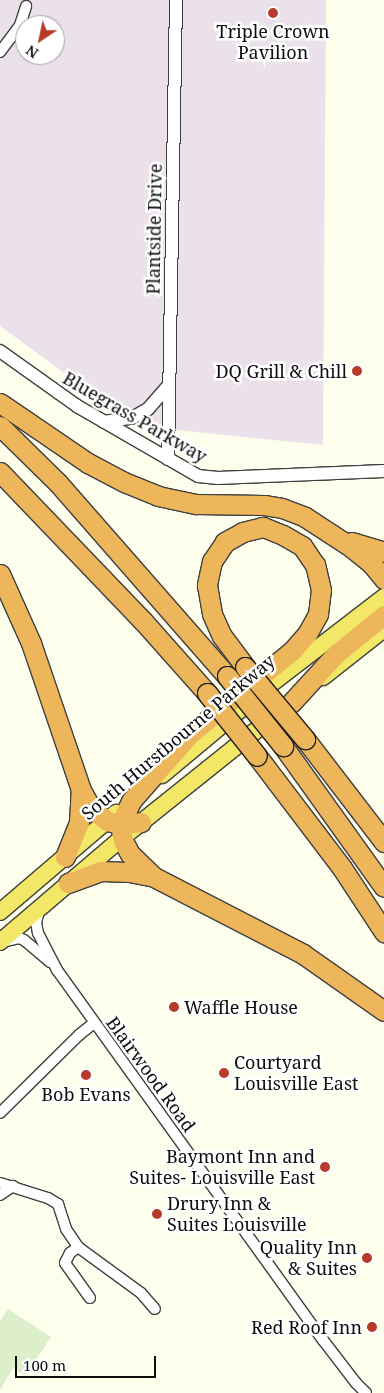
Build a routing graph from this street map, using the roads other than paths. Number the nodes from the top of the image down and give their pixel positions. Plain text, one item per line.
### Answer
1 (176, 0) edge
2 (26, 6) dead end
3 (0, 52) edge
4 (0, 351) edge
5 (168, 386) junction
6 (0, 403) edge
7 (104, 422) junction
8 (0, 426) edge
9 (168, 459) junction
10 (384, 471) edge
11 (0, 472) edge
12 (337, 537) junction
13 (384, 552) edge
14 (0, 574) edge
15 (384, 579) edge
16 (384, 597) edge
17 (384, 615) edge
18 (384, 629) edge
19 (291, 703) junction
20 (81, 790) junction
21 (131, 801) junction
22 (140, 822) joint
23 (116, 827) junction
24 (384, 842) edge
25 (65, 857) junction
26 (154, 877) junction
27 (68, 883) junction
28 (384, 887) edge
29 (41, 906) junction
30 (0, 912) edge
31 (384, 932) edge
32 (0, 942) edge
33 (54, 966) junction
34 (384, 1011) edge
35 (94, 1023) junction
36 (0, 1114) edge
37 (0, 1183) edge
38 (13, 1186) junction
39 (0, 1195) edge
40 (78, 1247) junction
41 (90, 1298) dead end
42 (155, 1309) dead end
43 (366, 1393) edge

1 - 5 street, Plantside Drive
2 - 3 street
4 - 7 street, Bluegrass Parkway
5 - 7 street
5 - 9 street, Plantside Drive
6 - 12 highway
7 - 9 street, Bluegrass Parkway
8 - 28 highway, bridge
9 - 10 street, Bluegrass Parkway
11 - 31 highway, bridge
12 - 13 highway
12 - 15 highway
14 - 20 highway
16 - 21 main road, South Hurstbourne Parkway
17 - 19 highway
18 - 19 main road
19 - 22 main road
20 - 23 highway
20 - 25 highway
21 - 23 highway
21 - 24 highway, bridge
22 - 23 highway
23 - 25 main road, South Hurstbourne Parkway
23 - 26 highway
23 - 27 main road
25 - 30 main road, South Hurstbourne Parkway
26 - 27 highway
26 - 34 highway
27 - 29 main road
29 - 32 main road
29 - 33 street, Blairwood Road
32 - 33 street, Blairwood Road
33 - 35 street, Blairwood Road
35 - 36 street
35 - 43 street, Blairwood Road
37 - 38 street
38 - 39 street
38 - 40 street
40 - 41 street
40 - 42 street

